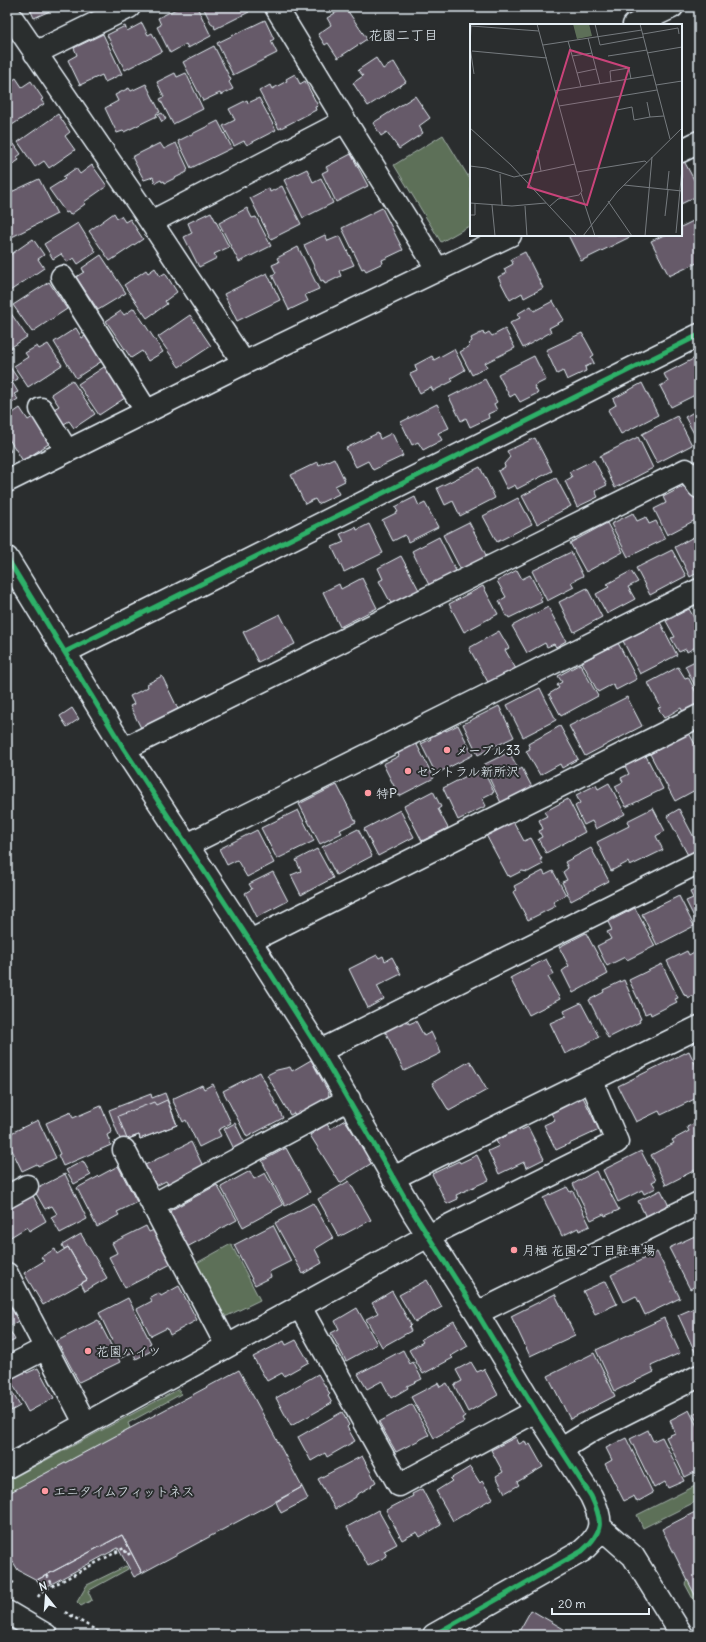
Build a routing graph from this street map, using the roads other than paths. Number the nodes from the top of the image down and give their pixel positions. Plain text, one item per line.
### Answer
1 (129, 7) edge
2 (276, 7) edge
3 (672, 7) edge
4 (7, 11) edge
5 (636, 24) edge
6 (35, 53) junction
7 (345, 121) junction
8 (699, 142) edge
9 (682, 150) edge
10 (151, 222) junction
11 (508, 236) edge
12 (438, 270) junction
13 (62, 277) dead end
14 (699, 335) edge
15 (244, 364) junction
16 (41, 409) dead end
17 (147, 412) junction
18 (67, 452) junction
19 (7, 481) edge
20 (699, 487) edge
21 (7, 558) edge
22 (699, 590) edge
23 (65, 652) junction
24 (699, 716) edge
25 (124, 749) junction
26 (186, 845) junction
27 (699, 862) edge
28 (250, 941) junction
29 (699, 1027) edge
30 (320, 1050) junction
31 (591, 1080) junction
32 (348, 1099) junction
33 (124, 1150) dead end
34 (393, 1178) junction
35 (27, 1186) dead end
36 (7, 1197) edge
37 (699, 1203) edge
38 (153, 1205) junction
39 (428, 1236) junction
40 (7, 1274) edge
41 (300, 1306) junction
42 (477, 1312) junction
43 (227, 1346) junction
44 (46, 1348) junction
45 (7, 1368) edge
46 (699, 1376) edge
47 (536, 1412) junction
48 (85, 1424) junction
49 (560, 1450) junction
50 (7, 1467) edge
51 (599, 1526) junction
52 (7, 1612) edge
53 (46, 1635) edge
54 (434, 1635) edge
55 (682, 1635) edge

1 - 6 street
2 - 7 street
3 - 5 street
4 - 6 street
6 - 10 street
7 - 10 street
7 - 12 street
8 - 9 street
10 - 15 street
11 - 12 street
12 - 15 street
13 - 17 street
14 - 23 street
15 - 17 street
16 - 18 street
17 - 18 street
18 - 19 street
20 - 25 street
21 - 23 street
22 - 26 street
23 - 25 street
24 - 28 street
25 - 26 street
26 - 28 street
27 - 30 street
28 - 30 street
29 - 31 street
30 - 32 street
31 - 34 street
31 - 39 street
32 - 34 street
32 - 38 street
33 - 38 street
34 - 39 street
35 - 36 street
37 - 42 street
38 - 43 street
39 - 41 street
39 - 42 street
40 - 44 street
41 - 43 street
41 - 47 street
42 - 47 street
43 - 48 street
44 - 45 street
44 - 48 street
46 - 49 street
47 - 49 street
48 - 50 street
49 - 51 street
51 - 54 street
51 - 55 street
52 - 53 street

